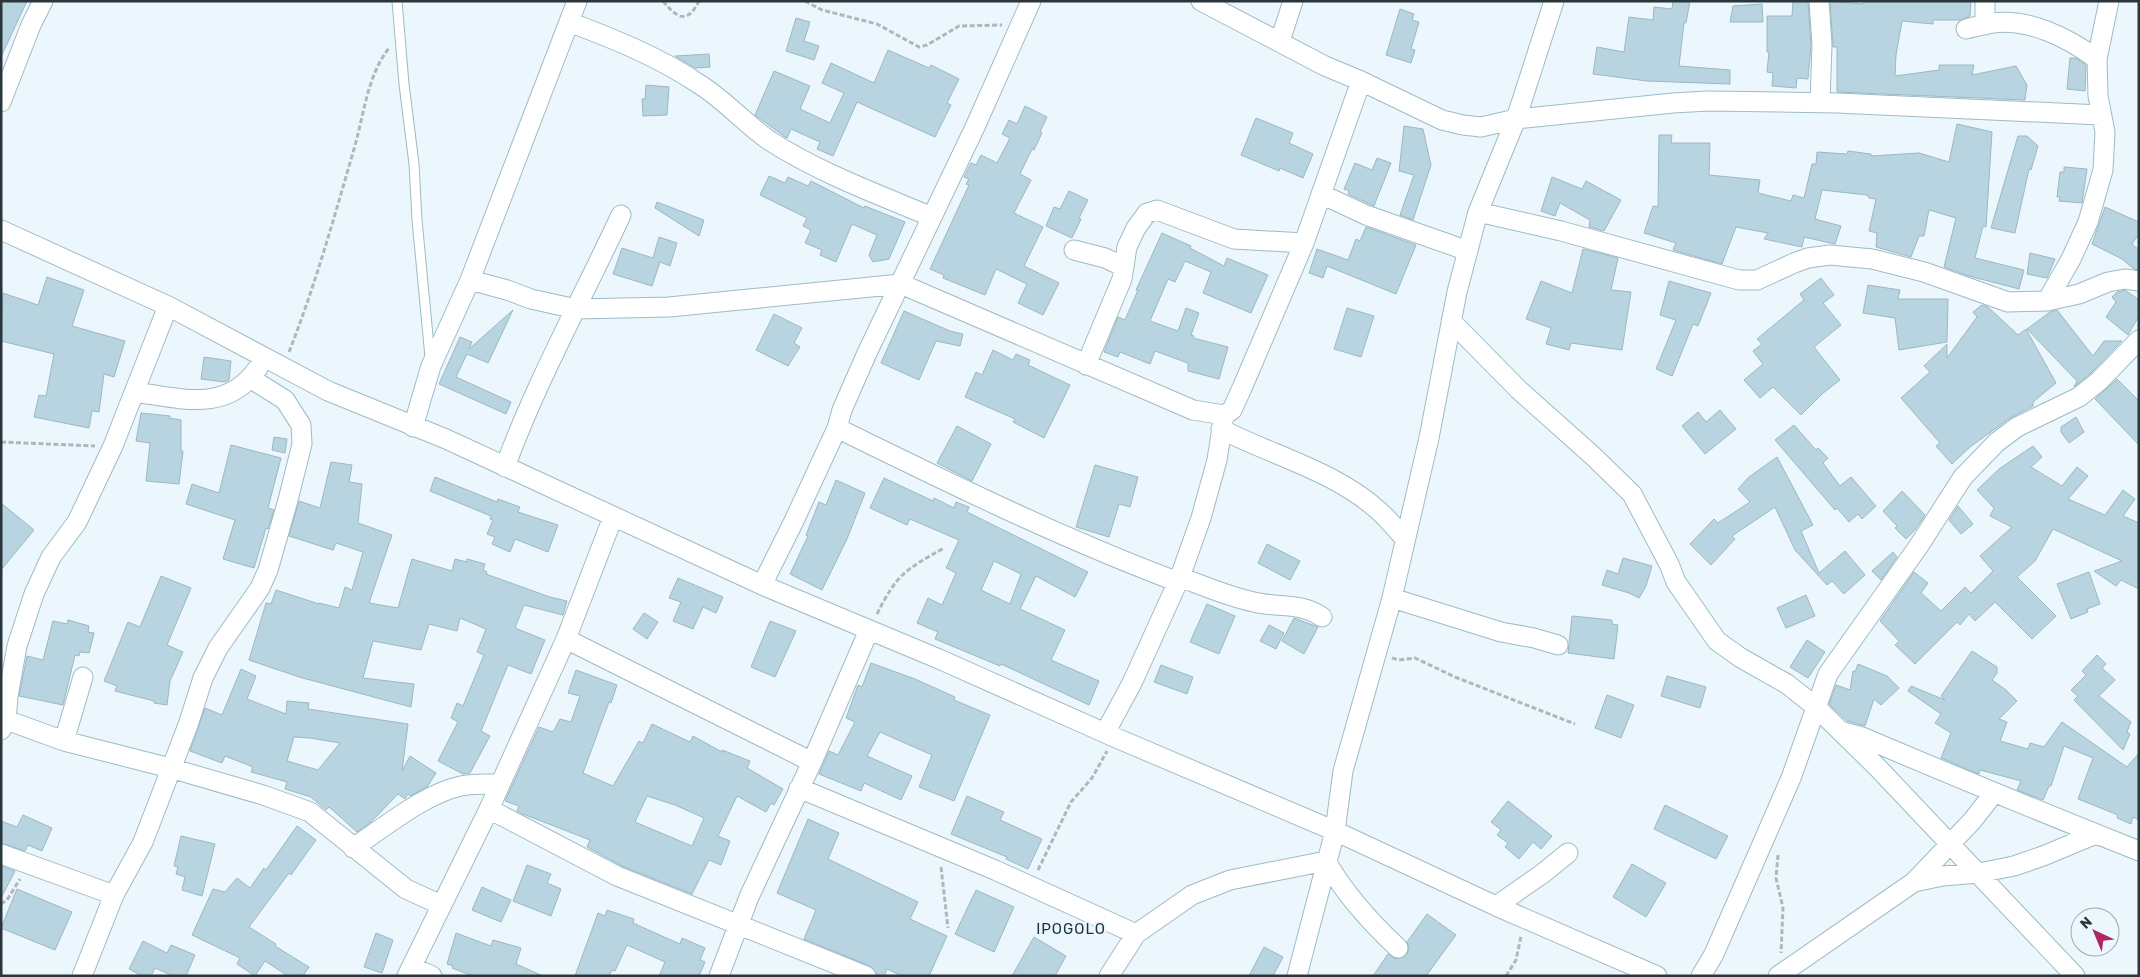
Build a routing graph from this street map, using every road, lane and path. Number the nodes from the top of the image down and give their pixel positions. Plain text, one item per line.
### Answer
1 (43, 1) edge
2 (397, 1) edge
3 (577, 1) edge
4 (663, 1) edge
5 (699, 1) edge
6 (805, 1) edge
7 (1031, 1) edge
8 (1201, 1) edge
9 (1293, 1) edge
10 (1554, 1) edge
11 (1819, 1) edge
12 (1985, 1) edge
13 (2109, 1) edge
14 (569, 22) junction
15 (1020, 24) junction
16 (1985, 25) junction
17 (1966, 29) dead end
18 (400, 34) junction
19 (1280, 41) junction
20 (2097, 59) junction
21 (1362, 81) junction
22 (1, 102) edge
23 (1820, 103) junction
24 (2101, 115) junction
25 (1516, 119) junction
26 (1321, 194) junction
27 (1478, 212) junction
28 (621, 215) dead end
29 (932, 217) junction
30 (1, 230) edge
31 (1304, 243) junction
32 (1074, 250) dead end
33 (1468, 251) junction
34 (1124, 267) junction
35 (470, 280) junction
36 (2139, 281) edge
37 (901, 284) junction
38 (2046, 301) junction
39 (168, 306) junction
40 (576, 309) junction
41 (1451, 320) junction
42 (2139, 340) edge
43 (265, 358) junction
44 (1086, 365) junction
45 (431, 366) junction
46 (283, 367) junction
47 (250, 378) junction
48 (134, 392) junction
49 (1222, 422) junction
50 (413, 427) junction
51 (837, 428) junction
52 (1, 442) edge
53 (113, 446) junction
54 (505, 467) junction
55 (612, 517) junction
56 (1405, 539) junction
57 (944, 548) dead end
58 (1179, 580) junction
59 (762, 585) junction
60 (1392, 598) junction
61 (1322, 617) dead end
62 (869, 630) junction
63 (566, 639) junction
64 (1558, 645) dead end
65 (1377, 653) junction
66 (83, 677) dead end
67 (1816, 706) junction
68 (3, 723) edge
69 (1576, 724) dead end
70 (1842, 732) junction
71 (1109, 735) junction
72 (64, 741) junction
73 (812, 762) junction
74 (170, 768) junction
75 (500, 784) junction
76 (799, 788) junction
77 (1994, 793) junction
78 (489, 809) junction
79 (1335, 831) junction
80 (2096, 834) junction
81 (1950, 845) junction
82 (353, 848) junction
83 (941, 848) junction
84 (2139, 850) edge
85 (1568, 853) dead end
86 (1779, 853) dead end
87 (1, 854) edge
88 (1326, 861) junction
89 (28, 864) junction
90 (1979, 873) junction
91 (1914, 882) junction
92 (1031, 887) junction
93 (114, 896) junction
94 (1, 904) edge
95 (441, 906) junction
96 (1496, 906) junction
97 (1525, 918) junction
98 (738, 926) junction
99 (948, 928) dead end
100 (1136, 934) junction
101 (1398, 948) dead end
102 (409, 971) edge
103 (1301, 972) edge
104 (1779, 975) edge
105 (82, 976) edge
106 (432, 976) edge
107 (719, 976) edge
108 (866, 976) edge
109 (1109, 976) edge
110 (1506, 976) edge
111 (1657, 976) edge
112 (1702, 976) edge
113 (2075, 976) edge

1 - 22 street
2 - 18 lane
3 - 14 street
4 - 5 path
6 - 15 path
7 - 15 street
8 - 19 street
9 - 19 street
10 - 25 street
11 - 23 street
12 - 16 street
13 - 20 street
14 - 29 street
14 - 35 street
15 - 29 street
16 - 17 street
16 - 20 street
18 - 45 lane
18 - 46 path
19 - 21 street
20 - 24 street
21 - 25 street
21 - 26 street
23 - 24 street
23 - 25 street
24 - 38 street
25 - 27 street
26 - 31 street
26 - 33 street
27 - 33 street
27 - 38 street
28 - 40 street
29 - 37 street
30 - 39 street
31 - 34 street
31 - 49 street
32 - 34 street
33 - 41 street
34 - 44 street
35 - 40 street
35 - 45 street
36 - 38 street
37 - 40 street
37 - 44 street
37 - 51 street
39 - 43 street
39 - 48 street
40 - 54 street
41 - 56 street
41 - 67 street
42 - 67 street
43 - 46 street
43 - 47 street
44 - 49 street
45 - 50 street
46 - 50 street
47 - 48 street
47 - 74 street
48 - 53 street
49 - 56 street
49 - 58 street
50 - 54 street
51 - 58 street
51 - 59 street
52 - 53 path
53 - 68 street
54 - 55 street
55 - 59 street
55 - 63 street
56 - 60 street
57 - 62 path
58 - 61 street
58 - 71 street
59 - 62 street
60 - 64 street
60 - 65 street
62 - 71 street
62 - 73 street
63 - 73 street
63 - 75 street
65 - 69 path
65 - 79 street
66 - 72 street
67 - 70 street
67 - 112 street
68 - 72 street
70 - 77 street
70 - 81 street
71 - 79 street
71 - 92 path
72 - 74 street
73 - 76 street
74 - 82 street
74 - 93 street
75 - 78 street
75 - 82 street
76 - 83 street
76 - 98 street
77 - 80 street
77 - 81 street
78 - 95 street
78 - 98 street
79 - 88 street
79 - 96 street
80 - 84 street
80 - 90 street
81 - 90 street
81 - 91 street
82 - 95 street
83 - 92 street
83 - 99 path
85 - 96 street
86 - 104 path
87 - 89 street
88 - 100 street
88 - 101 street
88 - 103 street
89 - 93 street
89 - 94 path
90 - 91 street
90 - 113 street
91 - 104 street
92 - 100 street
93 - 105 street
95 - 102 street
96 - 97 street
97 - 110 path
97 - 111 street
98 - 107 street
98 - 108 street
100 - 109 street
102 - 106 street

